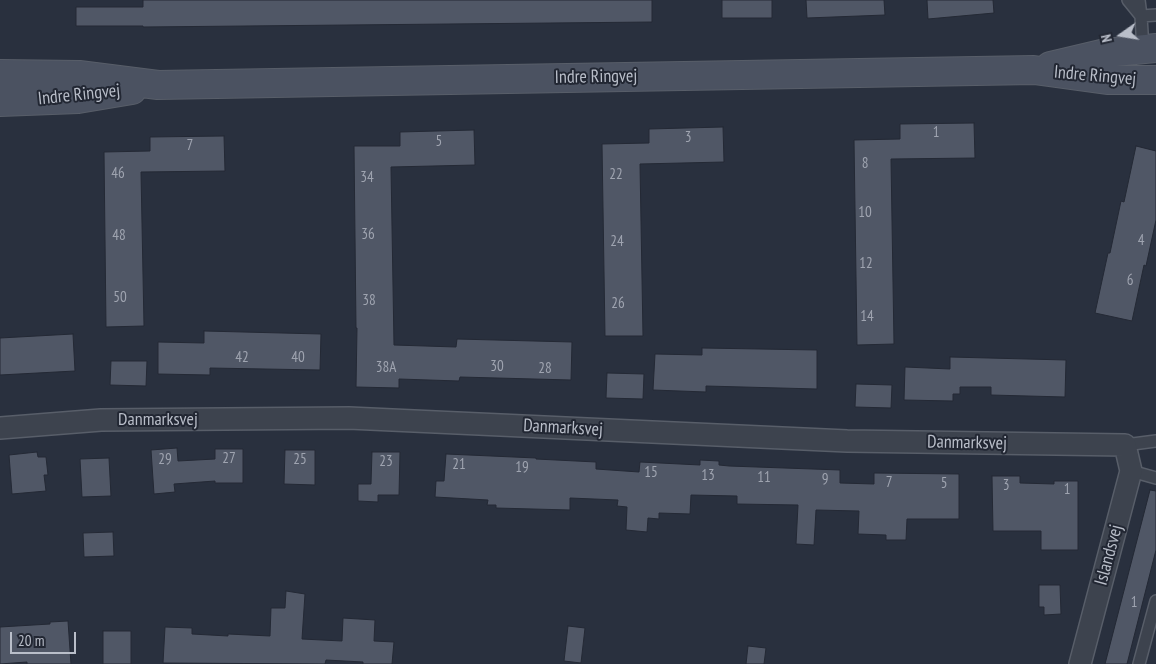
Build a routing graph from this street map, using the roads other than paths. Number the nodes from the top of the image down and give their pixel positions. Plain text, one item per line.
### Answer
1 (1128, 0) edge
2 (1139, 0) edge
3 (1156, 15) edge
4 (1140, 16) junction
5 (1149, 49) edge
6 (1034, 70) junction
7 (0, 74) edge
8 (1156, 80) edge
9 (158, 85) junction
10 (0, 102) edge
11 (0, 428) edge
12 (1156, 441) edge
13 (1126, 445) junction
14 (1131, 471) junction
15 (1156, 478) edge
16 (1156, 600) edge
17 (1080, 664) edge
18 (1139, 664) edge

1 - 4 lane
2 - 4 lane
3 - 4 lane
4 - 5 lane
5 - 6 main road, Indre Ringvej
6 - 8 main road, Indre Ringvej
6 - 9 main road, Indre Ringvej
7 - 9 main road, Indre Ringvej
9 - 10 main road, Indre Ringvej
11 - 13 street, Danmarksvej
12 - 13 lane
13 - 14 street, Islandsvej
14 - 15 lane
14 - 17 street, Islandsvej
16 - 18 lane

